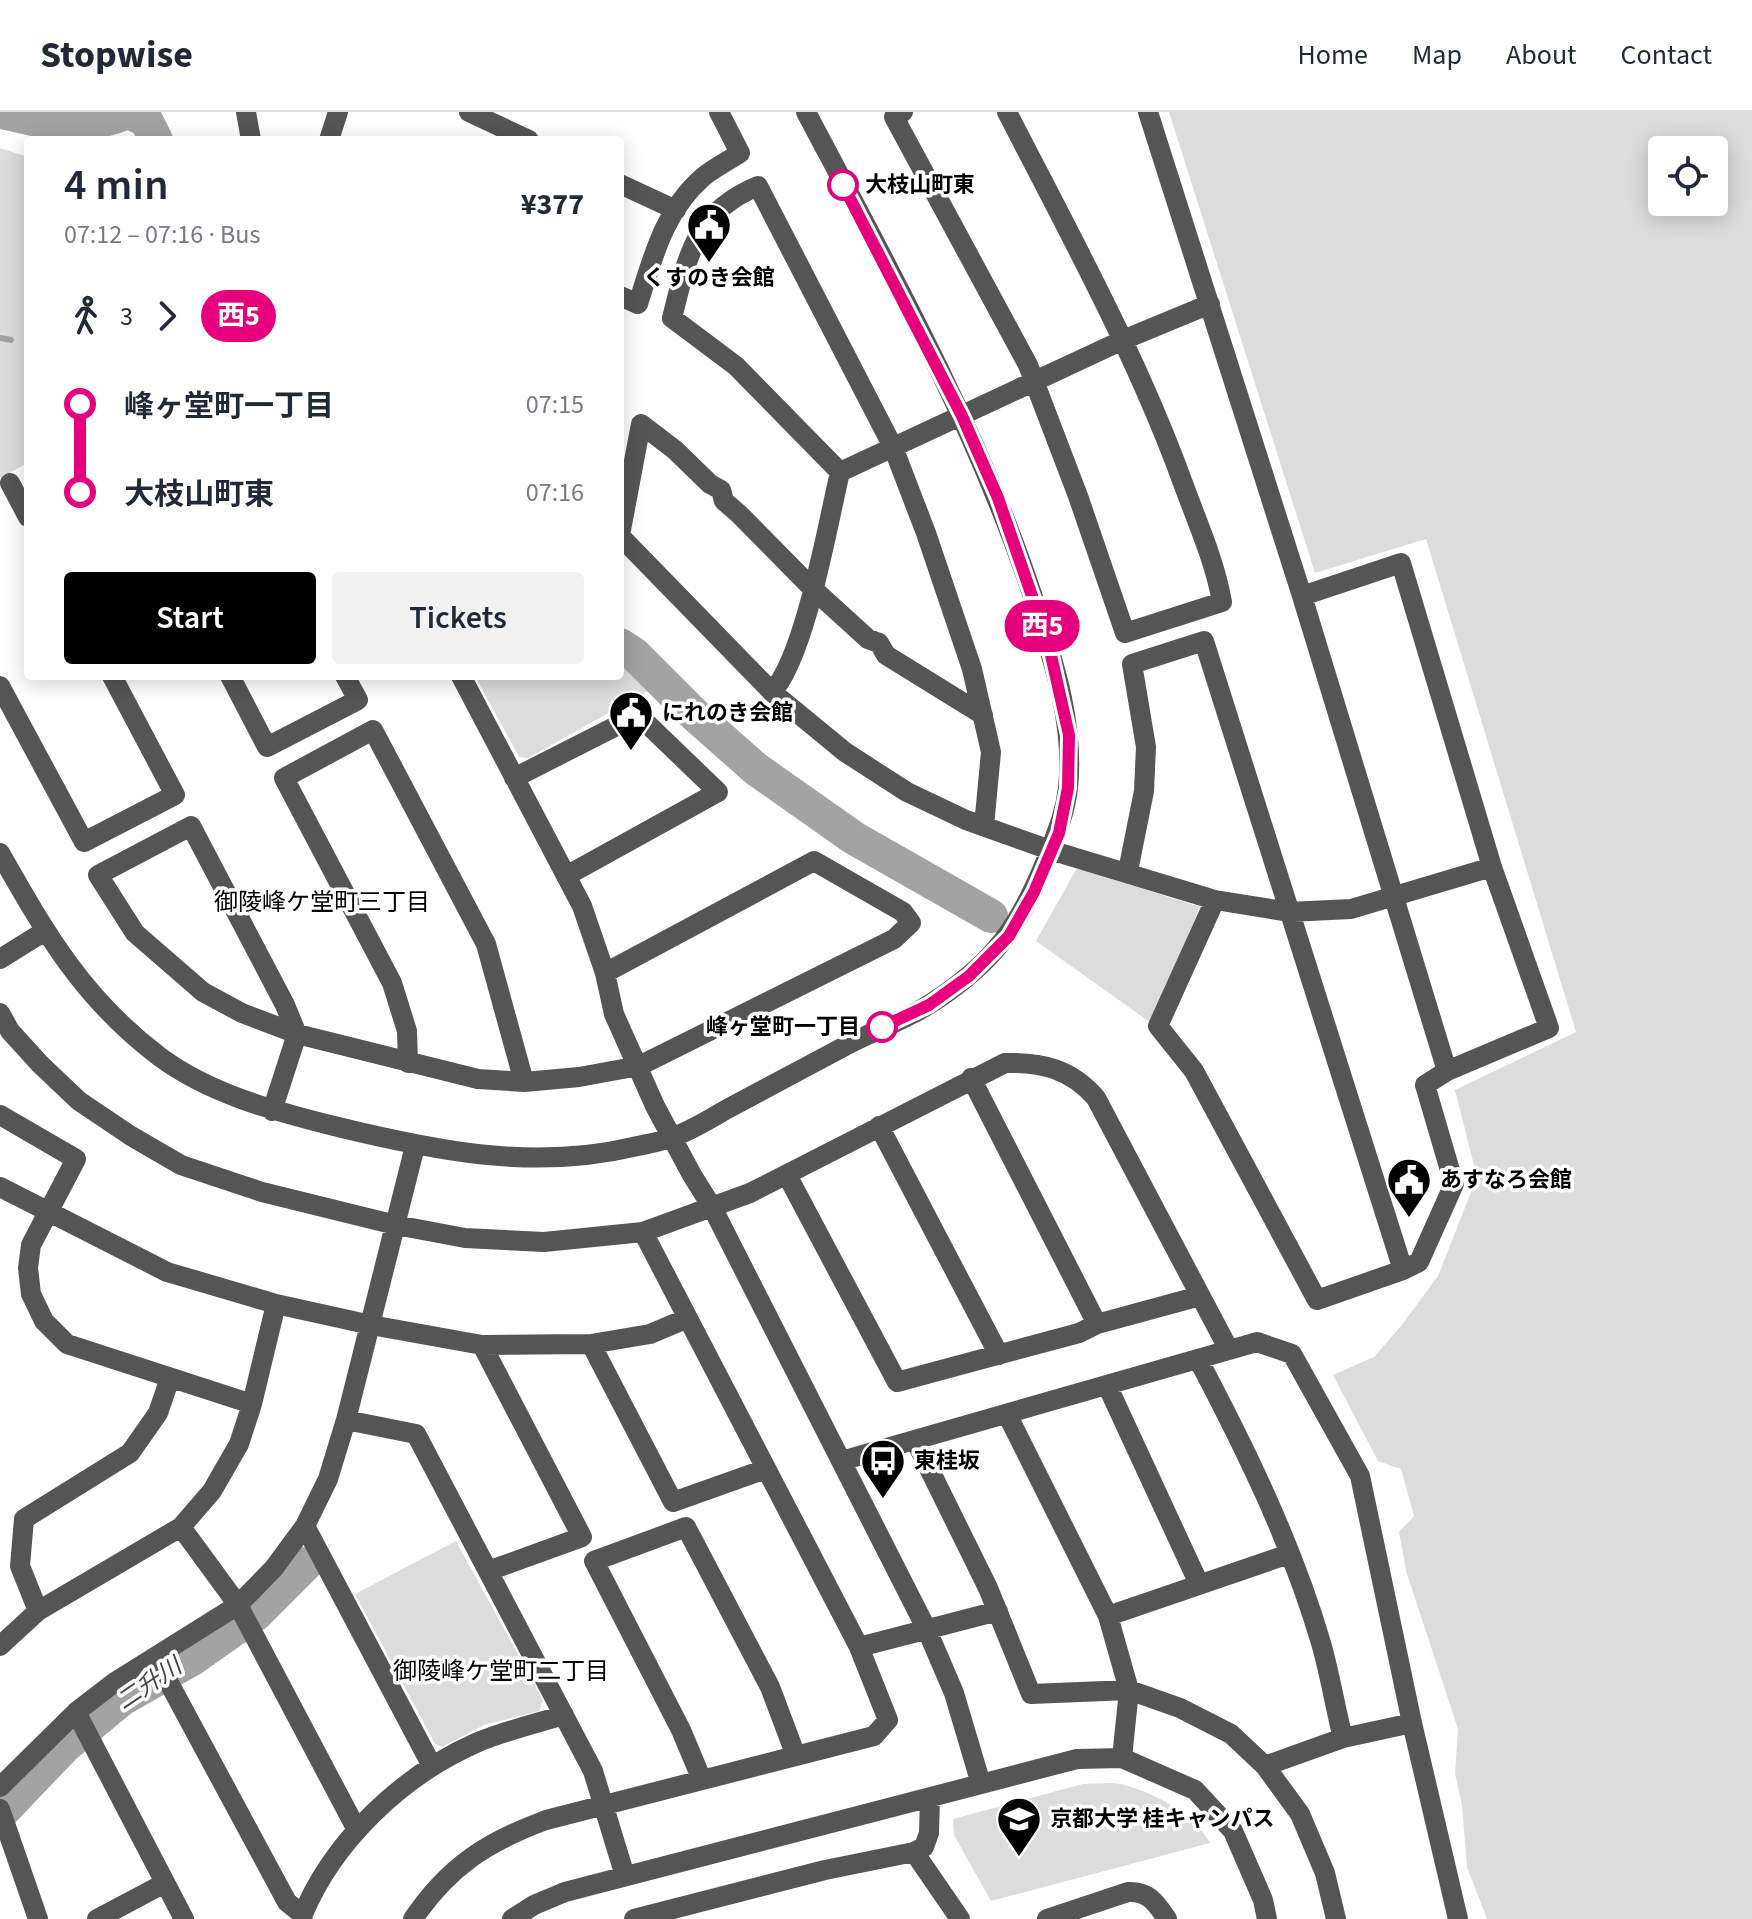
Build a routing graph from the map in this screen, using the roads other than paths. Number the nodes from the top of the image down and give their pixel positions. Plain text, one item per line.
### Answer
1 (246, 112) edge
2 (338, 112) edge
3 (469, 112) edge
4 (719, 112) edge
5 (806, 112) edge
6 (903, 112) edge
7 (1007, 112) edge
8 (1148, 112) edge
9 (509, 127) edge
10 (250, 136) edge
11 (330, 136) edge
12 (624, 186) edge
13 (676, 210) junction
14 (624, 298) edge
15 (1210, 304) junction
16 (1123, 340) junction
17 (1035, 381) junction
18 (962, 416) junction
19 (893, 447) junction
20 (840, 472) junction
21 (13, 481) edge
22 (24, 507) edge
23 (624, 515) edge
24 (624, 540) edge
25 (813, 589) junction
26 (1302, 596) junction
27 (114, 680) edge
28 (232, 680) edge
29 (347, 680) edge
30 (463, 680) edge
31 (0, 686) edge
32 (772, 692) junction
33 (983, 715) junction
34 (514, 778) junction
35 (984, 826) junction
36 (1050, 850) junction
37 (0, 853) edge
38 (1492, 867) junction
39 (1128, 871) junction
40 (566, 876) junction
41 (1393, 898) junction
42 (1215, 900) junction
43 (1289, 912) junction
44 (45, 931) junction
45 (0, 959) edge
46 (605, 973) junction
47 (0, 1013) edge
48 (297, 1034) junction
49 (408, 1063) junction
50 (639, 1066) junction
51 (1447, 1071) junction
52 (971, 1078) junction
53 (524, 1082) junction
54 (272, 1111) junction
55 (0, 1115) edge
56 (879, 1126) junction
57 (672, 1138) junction
58 (415, 1146) junction
59 (787, 1175) junction
60 (0, 1187) edge
61 (712, 1207) junction
62 (49, 1212) junction
63 (396, 1225) junction
64 (643, 1232) junction
65 (1403, 1270) junction
66 (1200, 1296) junction
67 (276, 1304) junction
68 (688, 1318) junction
69 (1097, 1324) junction
70 (371, 1325) junction
71 (591, 1344) junction
72 (482, 1345) junction
73 (1229, 1350) junction
74 (999, 1355) junction
75 (1198, 1359) junction
76 (170, 1378) junction
77 (1107, 1385) junction
78 (252, 1404) junction
79 (1007, 1414) junction
80 (346, 1420) junction
81 (915, 1440) junction
82 (841, 1461) junction
83 (766, 1469) junction
84 (305, 1526) junction
85 (181, 1527) junction
86 (1289, 1554) junction
87 (488, 1571) junction
88 (1199, 1584) junction
89 (238, 1605) junction
90 (38, 1611) junction
91 (998, 1611) junction
92 (1108, 1616) junction
93 (927, 1630) junction
94 (0, 1646) edge
95 (859, 1647) junction
96 (155, 1657) junction
97 (1129, 1690) junction
98 (76, 1712) junction
99 (564, 1715) junction
100 (1412, 1723) junction
101 (1343, 1738) junction
102 (796, 1756) junction
103 (1122, 1758) junction
104 (432, 1766) junction
105 (1265, 1766) junction
106 (702, 1780) junction
107 (981, 1784) junction
108 (0, 1787) edge
109 (930, 1797) junction
110 (604, 1805) junction
111 (0, 1809) edge
112 (357, 1830) junction
113 (914, 1852) junction
114 (625, 1876) junction
115 (165, 1883) junction
116 (302, 1917) edge
117 (38, 1919) edge
118 (97, 1919) edge
119 (184, 1919) edge
120 (413, 1919) edge
121 (512, 1919) edge
122 (634, 1919) edge
123 (960, 1919) edge
124 (1047, 1919) edge
125 (1167, 1919) edge
126 (1267, 1919) edge
127 (1336, 1919) edge
128 (1458, 1919) edge

1 - 10 street
2 - 11 street
3 - 9 street
4 - 13 street
5 - 18 street
6 - 17 street
7 - 16 street
8 - 15 street
12 - 13 street
13 - 14 street
15 - 16 street
15 - 26 street
16 - 17 street
16 - 17 street
17 - 18 street
18 - 19 street
18 - 36 street
19 - 20 street
19 - 20 street
19 - 33 street
20 - 25 street
21 - 22 street
23 - 25 street
24 - 32 street
25 - 32 street
25 - 33 street
26 - 38 street
26 - 41 street
27 - 31 street
28 - 29 street
30 - 34 street
32 - 35 street
33 - 35 street
34 - 40 street
34 - 40 street
35 - 36 street
36 - 39 street
36 - 57 street
37 - 44 street
38 - 41 street
38 - 51 street
39 - 42 street
39 - 43 street
40 - 46 street
41 - 43 street
41 - 51 street
42 - 43 street
42 - 65 street
43 - 65 street
44 - 45 street
44 - 54 street
46 - 50 street
46 - 50 street
47 - 63 street
48 - 48 street
48 - 49 street
48 - 54 street
49 - 53 street
49 - 53 street
50 - 53 street
50 - 57 street
51 - 65 street
52 - 56 street
52 - 66 street
52 - 69 street
54 - 58 street
55 - 62 street
56 - 59 street
56 - 74 street
57 - 58 street
57 - 61 street
58 - 63 street
59 - 61 street
59 - 74 street
60 - 62 street
61 - 64 street
61 - 82 street
62 - 67 street
62 - 76 street
63 - 64 street
63 - 70 street
64 - 68 street
66 - 69 street
66 - 73 street
67 - 70 street
67 - 78 street
68 - 71 street
68 - 83 street
69 - 74 street
70 - 72 street
70 - 80 street
71 - 72 street
71 - 83 street
72 - 87 street
73 - 75 street
73 - 100 street
75 - 77 street
75 - 86 street
76 - 78 street
76 - 90 street
77 - 79 street
77 - 88 street
78 - 85 street
79 - 81 street
79 - 92 street
80 - 84 street
80 - 87 street
81 - 82 street
81 - 91 street
82 - 93 street
83 - 95 street
84 - 89 street
84 - 104 street
85 - 89 street
85 - 90 street
86 - 88 street
86 - 101 street
87 - 99 street
88 - 92 street
89 - 96 street
89 - 112 street
90 - 94 street
91 - 93 street
91 - 97 street
92 - 97 street
93 - 95 street
93 - 107 street
95 - 102 street
96 - 98 street
96 - 116 street
97 - 103 street
97 - 105 street
98 - 108 street
98 - 115 street
99 - 104 street
99 - 110 street
100 - 101 street
100 - 128 street
101 - 105 street
102 - 106 street
102 - 106 street
103 - 107 street
103 - 126 street
104 - 112 street
105 - 127 street
106 - 110 street
107 - 109 street
109 - 113 street
109 - 114 street
110 - 114 street
110 - 120 street
111 - 117 street
112 - 116 street
113 - 122 street
113 - 123 street
114 - 121 street
115 - 118 street
115 - 119 street
124 - 125 street

